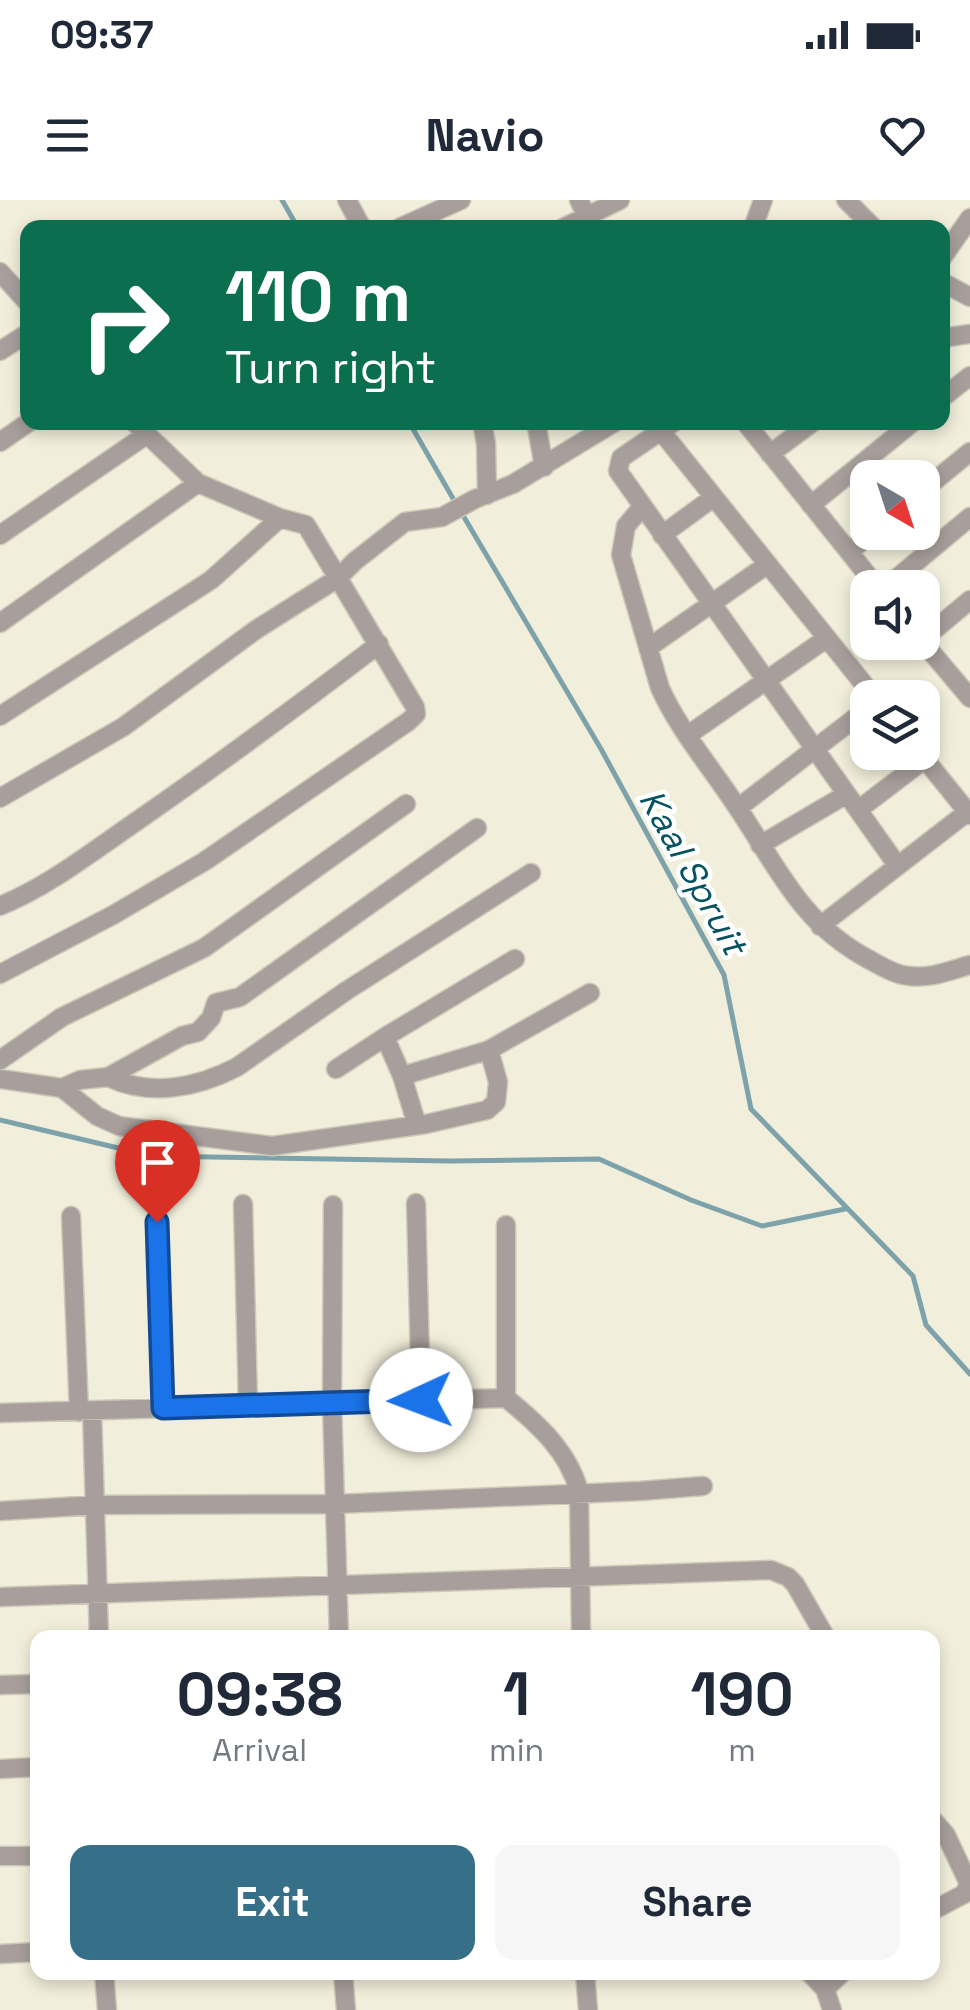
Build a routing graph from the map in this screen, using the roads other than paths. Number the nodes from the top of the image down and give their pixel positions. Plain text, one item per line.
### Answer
1 (461, 200) edge
2 (620, 200) edge
3 (846, 200) edge
4 (586, 215) edge
5 (970, 218) edge
6 (417, 220) edge
7 (866, 220) edge
8 (950, 247) edge
9 (0, 272) edge
10 (20, 295) edge
11 (970, 376) edge
12 (950, 392) edge
13 (139, 430) edge
14 (141, 430) edge
15 (483, 430) edge
16 (537, 430) edge
17 (603, 430) edge
18 (663, 430) edge
19 (670, 430) edge
20 (752, 430) edge
21 (803, 430) edge
22 (903, 430) edge
23 (970, 452) edge
24 (770, 454) junction
25 (544, 467) junction
26 (940, 476) edge
27 (198, 483) junction
28 (481, 497) junction
29 (714, 497) junction
30 (811, 505) junction
31 (642, 507) junction
32 (280, 518) junction
33 (970, 518) edge
34 (662, 534) junction
35 (0, 535) edge
36 (851, 550) edge
37 (849, 552) junction
38 (768, 564) junction
39 (866, 570) edge
40 (905, 570) edge
41 (338, 578) junction
42 (970, 600) edge
43 (712, 604) junction
44 (0, 623) edge
45 (940, 625) edge
46 (827, 638) junction
47 (378, 644) junction
48 (648, 648) junction
49 (940, 659) edge
50 (766, 680) junction
51 (861, 680) edge
52 (966, 687) edge
53 (0, 716) edge
54 (850, 721) edge
55 (688, 735) junction
56 (814, 748) junction
57 (905, 770) edge
58 (934, 770) edge
59 (846, 794) junction
60 (0, 798) edge
61 (406, 804) dead end
62 (738, 808) junction
63 (858, 810) junction
64 (969, 812) edge
65 (477, 828) dead end
66 (760, 845) junction
67 (897, 865) junction
68 (531, 873) dead end
69 (0, 906) edge
70 (820, 926) junction
71 (515, 958) dead end
72 (970, 965) edge
73 (0, 974) edge
74 (590, 993) dead end
75 (385, 1037) junction
76 (489, 1050) junction
77 (0, 1060) edge
78 (336, 1069) dead end
79 (402, 1076) junction
80 (108, 1077) junction
81 (0, 1079) edge
82 (62, 1088) junction
83 (418, 1125) junction
84 (416, 1203) dead end
85 (243, 1204) dead end
86 (334, 1205) dead end
87 (71, 1216) dead end
88 (157, 1222) dead end
89 (506, 1224) dead end
90 (506, 1398) junction
91 (421, 1400) junction
92 (332, 1403) junction
93 (248, 1404) junction
94 (163, 1408) junction
95 (85, 1412) junction
96 (0, 1413) edge
97 (702, 1486) dead end
98 (579, 1492) junction
99 (336, 1504) junction
100 (94, 1506) junction
101 (0, 1511) edge
102 (582, 1575) junction
103 (339, 1587) junction
104 (98, 1593) junction
105 (0, 1597) edge
106 (99, 1630) edge
107 (339, 1630) edge
108 (581, 1630) edge
109 (821, 1630) edge
110 (30, 1684) edge
111 (0, 1685) edge
112 (30, 1767) edge
113 (0, 1769) edge
114 (940, 1828) edge
115 (0, 1856) edge
116 (30, 1856) edge
117 (940, 1907) edge
118 (30, 1952) edge
119 (0, 1954) edge
120 (105, 1980) edge
121 (344, 1980) edge
122 (586, 1980) edge
123 (817, 1980) edge
124 (835, 1980) edge
125 (825, 1989) junction
126 (107, 2010) edge
127 (346, 2010) edge
128 (588, 2010) edge
129 (832, 2010) edge

1 - 6 street
2 - 4 street
3 - 7 street
5 - 8 street
9 - 10 street
11 - 12 street
13 - 35 street
14 - 27 street
15 - 28 street
16 - 25 street
17 - 25 street
18 - 31 street
19 - 29 street
20 - 24 street
21 - 24 street
22 - 30 street
23 - 26 street
24 - 30 street
25 - 28 street
27 - 32 street
27 - 44 street
28 - 41 street
29 - 34 street
29 - 38 street
30 - 37 street
31 - 34 street
31 - 48 street
32 - 41 street
32 - 53 street
33 - 40 street
34 - 43 street
36 - 37 street
37 - 39 street
38 - 43 street
38 - 46 street
41 - 47 street
41 - 60 street
42 - 45 street
43 - 48 street
43 - 50 street
46 - 50 street
46 - 51 street
47 - 69 street
47 - 73 street
48 - 55 street
49 - 52 street
50 - 55 street
50 - 56 street
54 - 56 street
55 - 62 street
56 - 59 street
56 - 62 street
57 - 63 street
58 - 64 street
59 - 63 street
59 - 66 street
61 - 77 street
62 - 66 street
63 - 67 street
64 - 67 street
65 - 80 street
66 - 70 street
67 - 70 street
68 - 80 street
70 - 72 street
71 - 75 street
74 - 76 street
75 - 78 street
75 - 79 street
76 - 79 street
76 - 83 street
79 - 83 street
80 - 82 street
81 - 82 street
82 - 83 street
84 - 91 street
85 - 93 street
86 - 92 street
87 - 95 street
88 - 94 street
89 - 90 street
90 - 91 street
90 - 98 street
91 - 92 street
92 - 93 street
92 - 99 street
93 - 94 street
94 - 95 street
95 - 96 street
95 - 100 street
97 - 98 street
98 - 99 street
98 - 102 street
99 - 100 street
99 - 103 street
100 - 101 street
100 - 104 street
102 - 103 street
102 - 108 street
102 - 109 street
103 - 104 street
103 - 107 street
104 - 105 street
104 - 106 street
110 - 111 street
112 - 113 street
114 - 117 street
115 - 116 street
118 - 119 street
120 - 126 street
121 - 127 street
122 - 128 street
123 - 125 street
124 - 125 street
125 - 129 street

